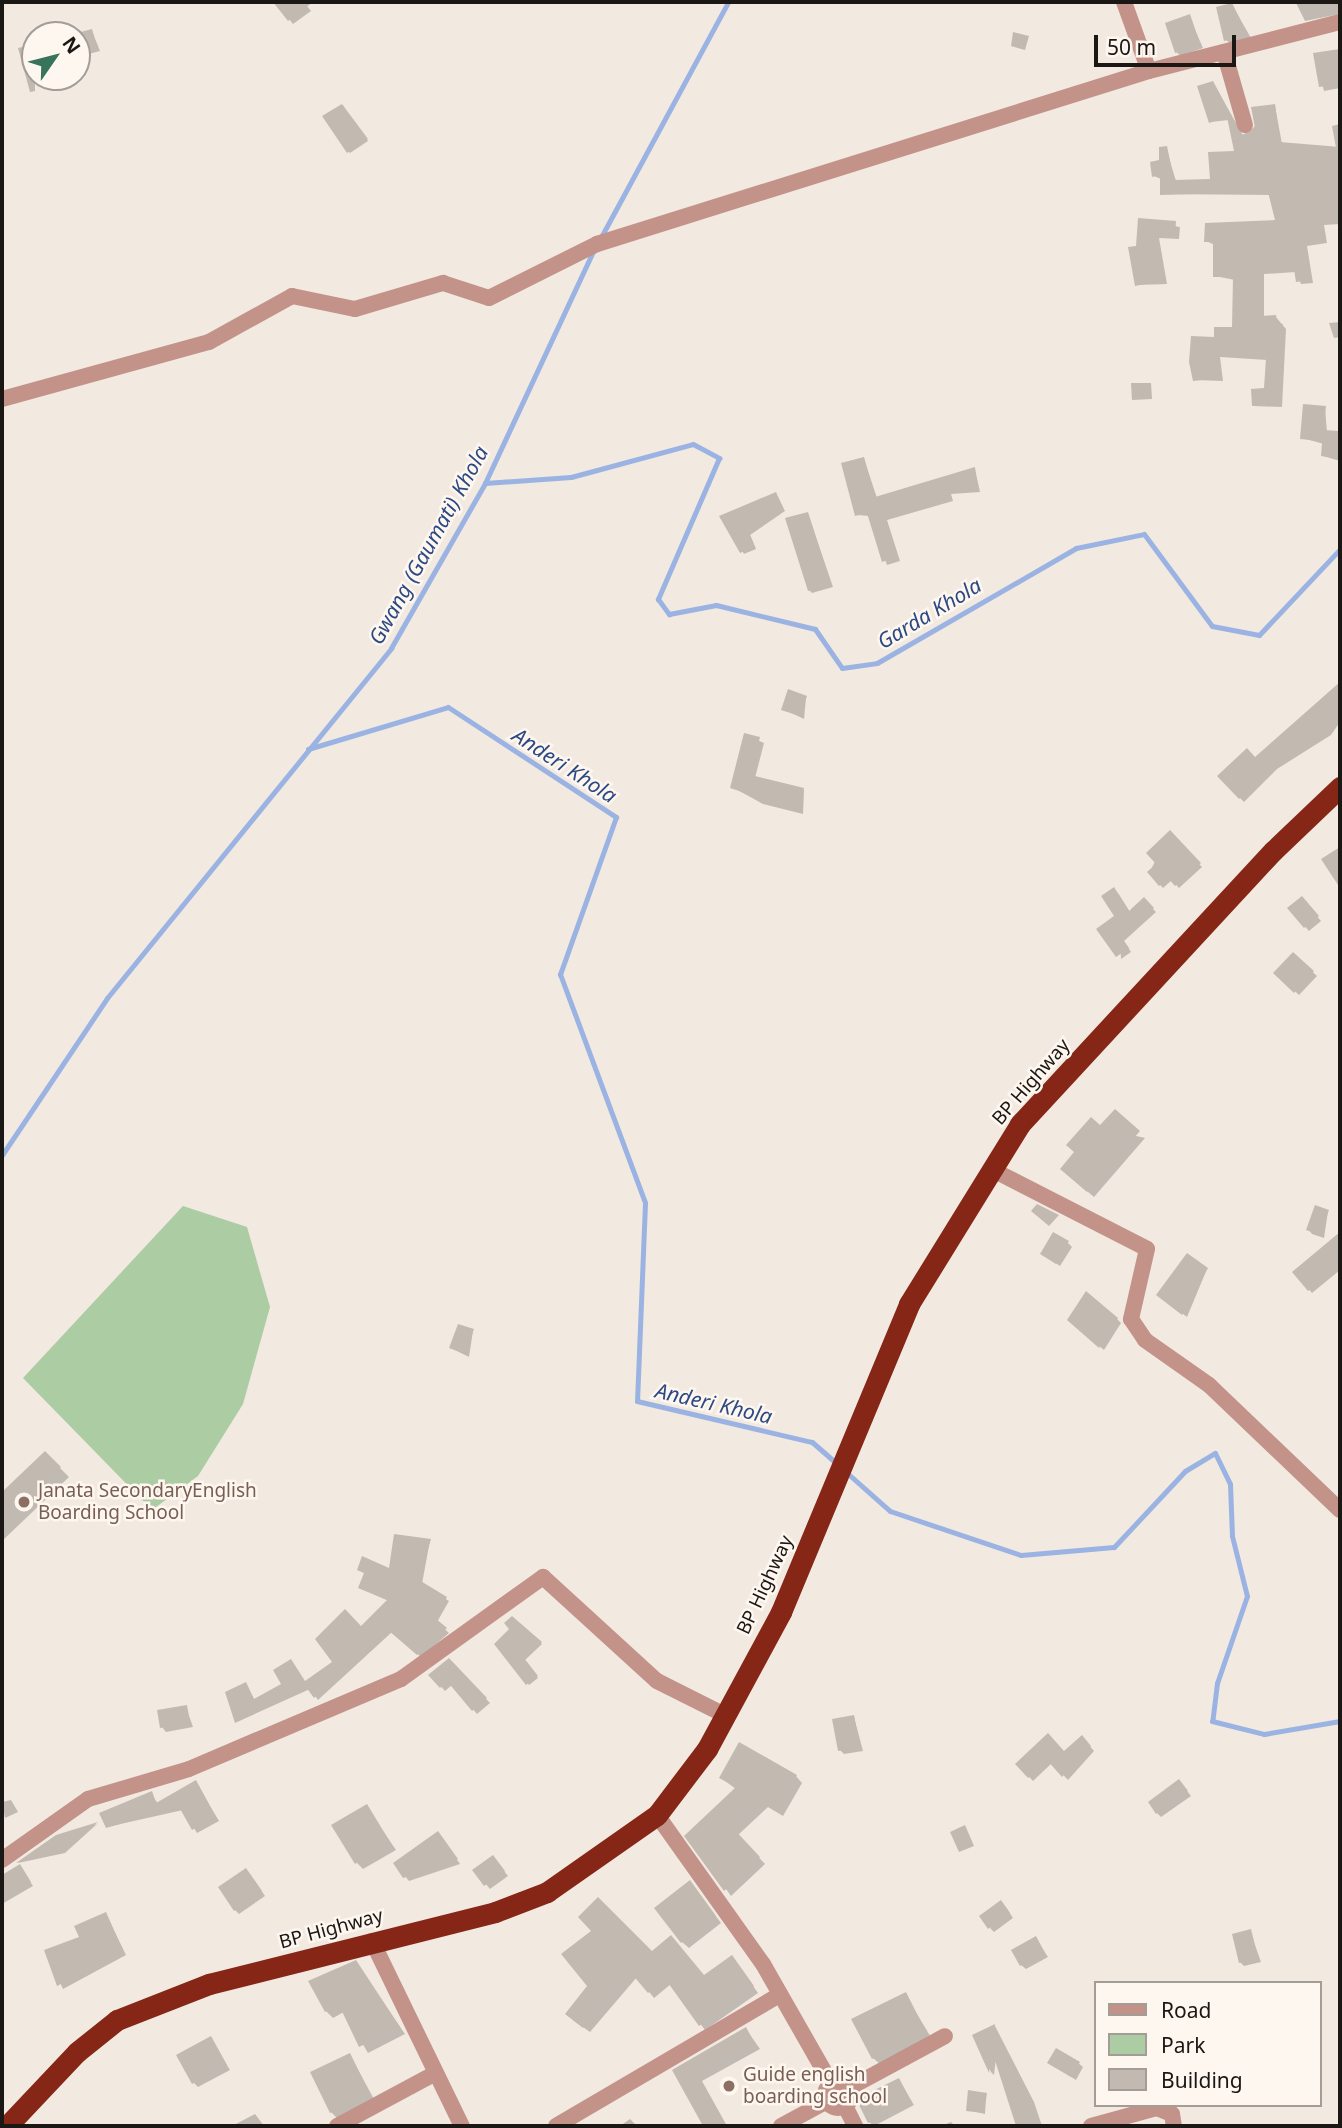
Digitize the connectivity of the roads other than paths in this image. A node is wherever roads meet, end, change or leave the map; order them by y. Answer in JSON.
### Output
{"nodes":[{"id":1,"x":1124,"y":2,"type":"edge"},
{"id":2,"x":1340,"y":22,"type":"edge"},
{"id":3,"x":1224,"y":52,"type":"junction"},
{"id":4,"x":1149,"y":71,"type":"junction"},
{"id":5,"x":1245,"y":125,"type":"dead end"},
{"id":6,"x":2,"y":399,"type":"edge"},
{"id":7,"x":1340,"y":787,"type":"edge"},
{"id":8,"x":991,"y":1169,"type":"junction"},
{"id":9,"x":1340,"y":1510,"type":"edge"},
{"id":10,"x":725,"y":1715,"type":"junction"},
{"id":11,"x":657,"y":1815,"type":"junction"},
{"id":12,"x":2,"y":1860,"type":"edge"},
{"id":13,"x":372,"y":1941,"type":"junction"},
{"id":14,"x":778,"y":1996,"type":"junction"},
{"id":15,"x":944,"y":2036,"type":"dead end"},
{"id":16,"x":434,"y":2074,"type":"junction"},
{"id":17,"x":831,"y":2083,"type":"junction"},
{"id":18,"x":849,"y":2088,"type":"junction"},
{"id":19,"x":827,"y":2101,"type":"junction"},
{"id":20,"x":845,"y":2106,"type":"junction"},
{"id":21,"x":565,"y":2123,"type":"edge"},
{"id":22,"x":8,"y":2126,"type":"edge"},
{"id":23,"x":337,"y":2126,"type":"edge"},
{"id":24,"x":462,"y":2126,"type":"edge"},
{"id":25,"x":781,"y":2126,"type":"edge"},
{"id":26,"x":855,"y":2126,"type":"edge"},
{"id":27,"x":1091,"y":2126,"type":"edge"},
{"id":28,"x":1174,"y":2126,"type":"edge"}],
"edges":[{"from":1,"to":4,"type":"street"},
{"from":2,"to":3,"type":"street"},
{"from":3,"to":4,"type":"street"},
{"from":3,"to":5,"type":"street"},
{"from":4,"to":6,"type":"street"},
{"from":7,"to":8,"type":"highway","name":"BP Highway"},
{"from":8,"to":9,"type":"street"},
{"from":8,"to":10,"type":"highway","name":"BP Highway"},
{"from":10,"to":11,"type":"highway","name":"BP Highway"},
{"from":10,"to":12,"type":"street"},
{"from":11,"to":13,"type":"highway","name":"BP Highway"},
{"from":11,"to":14,"type":"street"},
{"from":13,"to":16,"type":"street"},
{"from":13,"to":22,"type":"highway","name":"BP Highway"},
{"from":14,"to":17,"type":"street"},
{"from":14,"to":21,"type":"street"},
{"from":15,"to":18,"type":"street"},
{"from":16,"to":23,"type":"street"},
{"from":16,"to":24,"type":"street"},
{"from":17,"to":18,"type":"street"},
{"from":17,"to":19,"type":"street"},
{"from":18,"to":20,"type":"street"},
{"from":19,"to":20,"type":"street"},
{"from":19,"to":25,"type":"street"},
{"from":20,"to":26,"type":"street"},
{"from":27,"to":28,"type":"street"}]}
